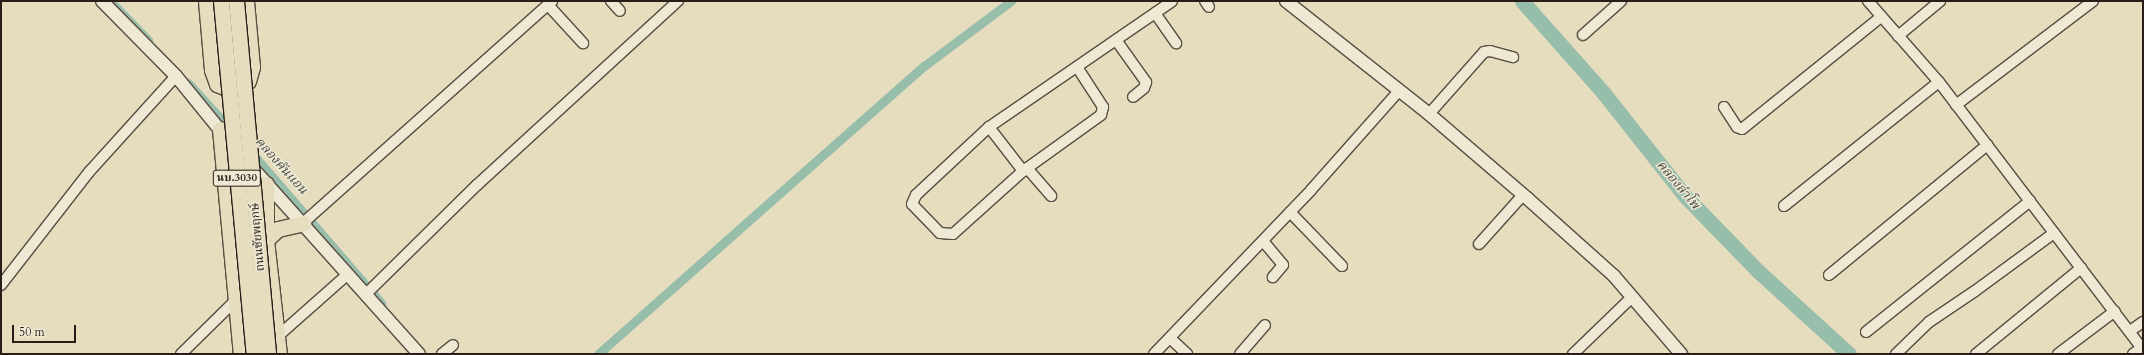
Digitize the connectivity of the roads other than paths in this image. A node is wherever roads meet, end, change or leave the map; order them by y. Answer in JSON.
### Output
{"nodes":[{"id":1,"x":102,"y":1,"type":"edge"},
{"id":2,"x":206,"y":1,"type":"edge"},
{"id":3,"x":221,"y":1,"type":"edge"},
{"id":4,"x":236,"y":1,"type":"edge"},
{"id":5,"x":246,"y":1,"type":"edge"},
{"id":6,"x":611,"y":1,"type":"edge"},
{"id":7,"x":678,"y":1,"type":"edge"},
{"id":8,"x":1172,"y":1,"type":"edge"},
{"id":9,"x":1286,"y":1,"type":"edge"},
{"id":10,"x":1621,"y":1,"type":"edge"},
{"id":11,"x":1868,"y":1,"type":"edge"},
{"id":12,"x":1940,"y":1,"type":"edge"},
{"id":13,"x":2093,"y":1,"type":"edge"},
{"id":14,"x":550,"y":3,"type":"edge"},
{"id":15,"x":620,"y":11,"type":"dead end"},
{"id":16,"x":1155,"y":13,"type":"junction"},
{"id":17,"x":1881,"y":17,"type":"junction"},
{"id":18,"x":1583,"y":35,"type":"dead end"},
{"id":19,"x":1898,"y":36,"type":"junction"},
{"id":20,"x":1116,"y":40,"type":"junction"},
{"id":21,"x":583,"y":43,"type":"dead end"},
{"id":22,"x":1176,"y":43,"type":"dead end"},
{"id":23,"x":1513,"y":57,"type":"dead end"},
{"id":24,"x":1077,"y":67,"type":"junction"},
{"id":25,"x":176,"y":76,"type":"junction"},
{"id":26,"x":1939,"y":82,"type":"junction"},
{"id":27,"x":1398,"y":92,"type":"junction"},
{"id":28,"x":1133,"y":97,"type":"dead end"},
{"id":29,"x":1956,"y":105,"type":"junction"},
{"id":30,"x":1724,"y":107,"type":"dead end"},
{"id":31,"x":1429,"y":114,"type":"junction"},
{"id":32,"x":989,"y":127,"type":"junction"},
{"id":33,"x":220,"y":129,"type":"junction"},
{"id":34,"x":1987,"y":144,"type":"junction"},
{"id":35,"x":1025,"y":169,"type":"junction"},
{"id":36,"x":266,"y":184,"type":"junction"},
{"id":37,"x":1524,"y":194,"type":"junction"},
{"id":38,"x":1051,"y":196,"type":"dead end"},
{"id":39,"x":2030,"y":201,"type":"junction"},
{"id":40,"x":1784,"y":206,"type":"dead end"},
{"id":41,"x":1290,"y":212,"type":"junction"},
{"id":42,"x":264,"y":216,"type":"junction"},
{"id":43,"x":306,"y":221,"type":"junction"},
{"id":44,"x":228,"y":228,"type":"junction"},
{"id":45,"x":2054,"y":233,"type":"junction"},
{"id":46,"x":266,"y":240,"type":"junction"},
{"id":47,"x":1263,"y":241,"type":"junction"},
{"id":48,"x":1479,"y":244,"type":"dead end"},
{"id":49,"x":1342,"y":266,"type":"dead end"},
{"id":50,"x":2081,"y":268,"type":"junction"},
{"id":51,"x":348,"y":275,"type":"junction"},
{"id":52,"x":1829,"y":275,"type":"dead end"},
{"id":53,"x":1273,"y":277,"type":"dead end"},
{"id":54,"x":1,"y":286,"type":"edge"},
{"id":55,"x":366,"y":294,"type":"junction"},
{"id":56,"x":1632,"y":297,"type":"junction"},
{"id":57,"x":236,"y":300,"type":"junction"},
{"id":58,"x":2115,"y":311,"type":"junction"},
{"id":59,"x":2143,"y":322,"type":"edge"},
{"id":60,"x":1265,"y":325,"type":"dead end"},
{"id":61,"x":2130,"y":331,"type":"junction"},
{"id":62,"x":1866,"y":332,"type":"dead end"},
{"id":63,"x":278,"y":336,"type":"junction"},
{"id":64,"x":1171,"y":339,"type":"junction"},
{"id":65,"x":2142,"y":349,"type":"edge"},
{"id":66,"x":181,"y":354,"type":"edge"},
{"id":67,"x":241,"y":354,"type":"edge"},
{"id":68,"x":254,"y":354,"type":"edge"},
{"id":69,"x":268,"y":354,"type":"edge"},
{"id":70,"x":279,"y":354,"type":"edge"},
{"id":71,"x":419,"y":354,"type":"edge"},
{"id":72,"x":1154,"y":354,"type":"edge"},
{"id":73,"x":1186,"y":354,"type":"edge"},
{"id":74,"x":1240,"y":354,"type":"edge"},
{"id":75,"x":1573,"y":354,"type":"edge"},
{"id":76,"x":1681,"y":354,"type":"edge"},
{"id":77,"x":1896,"y":354,"type":"edge"},
{"id":78,"x":1976,"y":354,"type":"edge"},
{"id":79,"x":2058,"y":354,"type":"edge"},
{"id":80,"x":2133,"y":354,"type":"edge"}],
"edges":[{"from":1,"to":25,"type":"street"},
{"from":2,"to":5,"type":"main road"},
{"from":3,"to":68,"type":"main road","name":"ถนนชัยพฤกษ์","number":"นบ.3030","bridge":true},
{"from":4,"to":69,"type":"main road","name":"ถนนชัยพฤกษ์","number":"นบ.3030","bridge":true},
{"from":6,"to":15,"type":"street"},
{"from":7,"to":55,"type":"street"},
{"from":8,"to":16,"type":"street"},
{"from":9,"to":27,"type":"street"},
{"from":10,"to":18,"type":"street"},
{"from":11,"to":17,"type":"street"},
{"from":12,"to":19,"type":"street"},
{"from":13,"to":29,"type":"street"},
{"from":14,"to":21,"type":"street"},
{"from":14,"to":43,"type":"street"},
{"from":16,"to":20,"type":"street"},
{"from":16,"to":22,"type":"street"},
{"from":17,"to":19,"type":"street"},
{"from":17,"to":30,"type":"street"},
{"from":19,"to":26,"type":"street"},
{"from":20,"to":24,"type":"street"},
{"from":20,"to":28,"type":"street"},
{"from":23,"to":31,"type":"street"},
{"from":24,"to":32,"type":"street"},
{"from":24,"to":35,"type":"street"},
{"from":25,"to":33,"type":"street"},
{"from":25,"to":54,"type":"street"},
{"from":26,"to":29,"type":"street"},
{"from":26,"to":40,"type":"street"},
{"from":27,"to":31,"type":"street"},
{"from":27,"to":41,"type":"street"},
{"from":29,"to":34,"type":"street"},
{"from":31,"to":37,"type":"street"},
{"from":32,"to":35,"type":"street"},
{"from":32,"to":35,"type":"street"},
{"from":33,"to":36,"type":"street"},
{"from":33,"to":44,"type":"main road"},
{"from":34,"to":39,"type":"street"},
{"from":34,"to":52,"type":"street"},
{"from":35,"to":38,"type":"street"},
{"from":36,"to":42,"type":"main road"},
{"from":36,"to":43,"type":"street"},
{"from":37,"to":48,"type":"street"},
{"from":37,"to":56,"type":"street"},
{"from":39,"to":45,"type":"street"},
{"from":39,"to":62,"type":"street"},
{"from":41,"to":47,"type":"street"},
{"from":41,"to":49,"type":"street"},
{"from":42,"to":44,"type":"main road"},
{"from":42,"to":46,"type":"main road"},
{"from":43,"to":46,"type":"main road"},
{"from":43,"to":51,"type":"street"},
{"from":44,"to":57,"type":"main road"},
{"from":45,"to":50,"type":"street"},
{"from":45,"to":77,"type":"street"},
{"from":46,"to":63,"type":"main road"},
{"from":47,"to":53,"type":"street"},
{"from":47,"to":64,"type":"street"},
{"from":50,"to":58,"type":"street"},
{"from":50,"to":78,"type":"street"},
{"from":51,"to":55,"type":"street"},
{"from":51,"to":63,"type":"street"},
{"from":55,"to":71,"type":"street"},
{"from":56,"to":75,"type":"street"},
{"from":56,"to":76,"type":"street"},
{"from":57,"to":66,"type":"street"},
{"from":57,"to":67,"type":"main road"},
{"from":58,"to":61,"type":"street"},
{"from":58,"to":79,"type":"street"},
{"from":59,"to":61,"type":"street"},
{"from":60,"to":74,"type":"street"},
{"from":61,"to":65,"type":"street"},
{"from":63,"to":70,"type":"main road"},
{"from":64,"to":72,"type":"street"},
{"from":64,"to":73,"type":"street"},
{"from":65,"to":80,"type":"street"}]}
